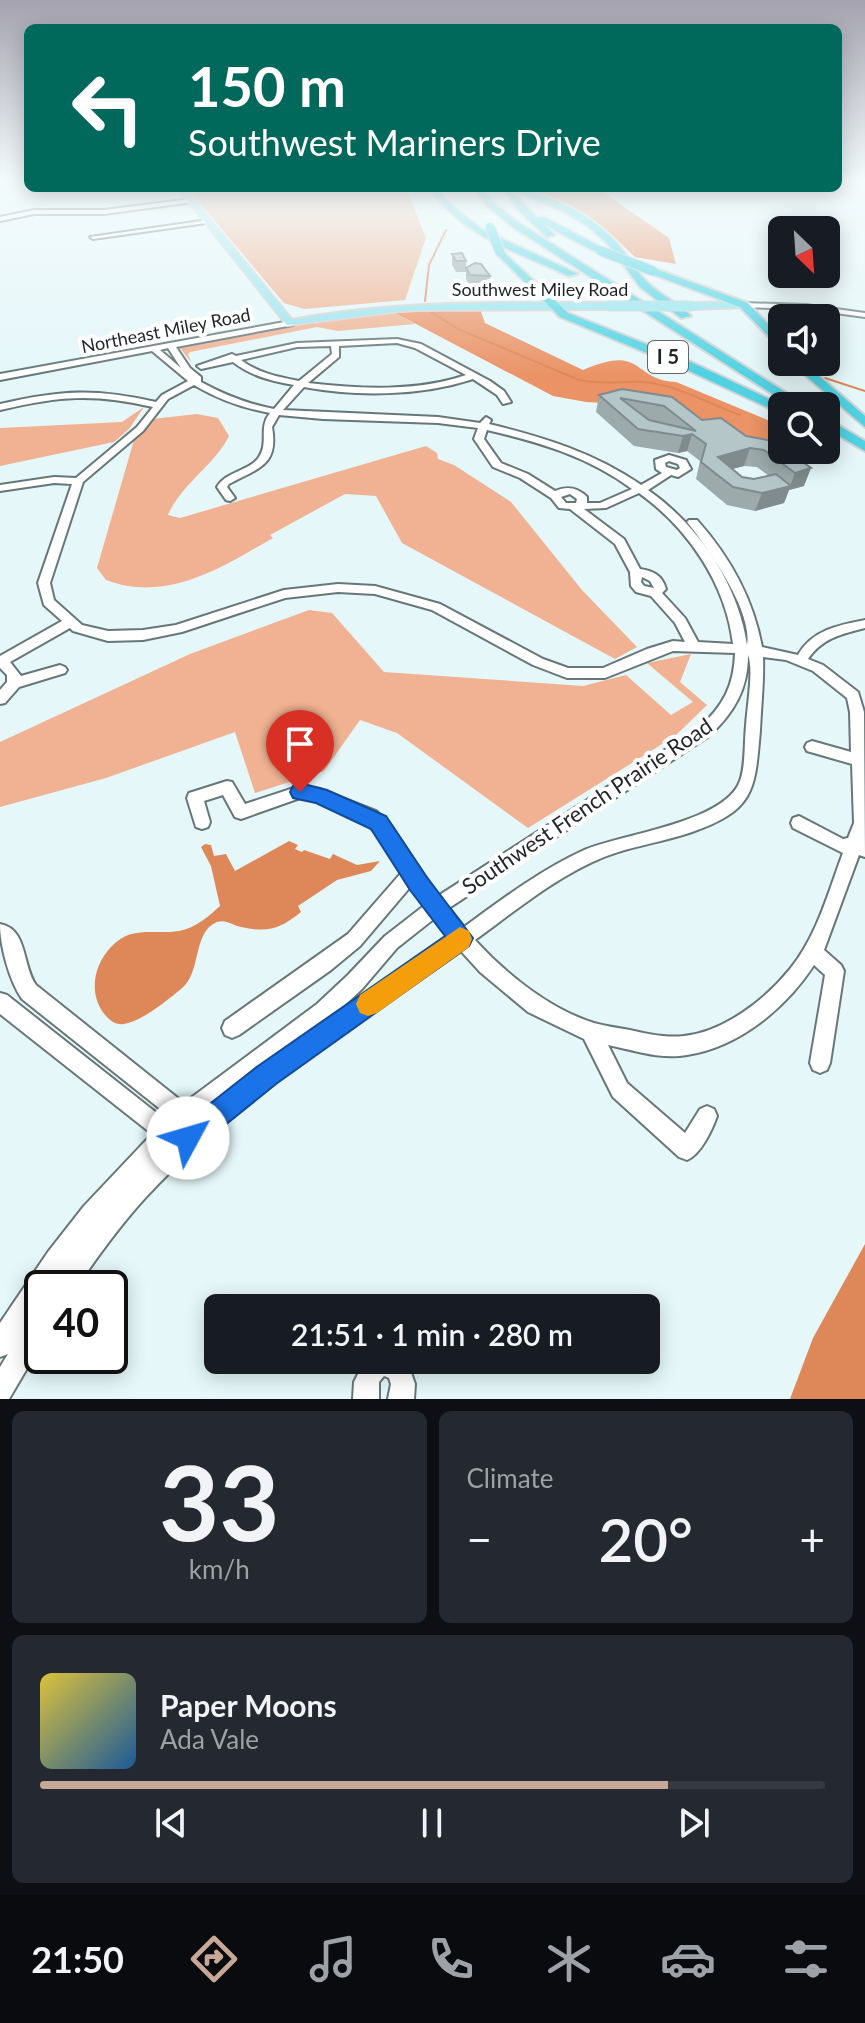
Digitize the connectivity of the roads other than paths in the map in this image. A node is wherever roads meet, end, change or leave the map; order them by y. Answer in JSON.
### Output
{"nodes":[{"id":1,"x":225,"y":244,"type":"edge"},
{"id":2,"x":497,"y":244,"type":"edge"},
{"id":3,"x":506,"y":244,"type":"edge"},
{"id":4,"x":546,"y":244,"type":"edge"},
{"id":5,"x":563,"y":244,"type":"edge"},
{"id":6,"x":588,"y":244,"type":"edge"},
{"id":7,"x":613,"y":244,"type":"edge"},
{"id":8,"x":744,"y":305,"type":"junction"},
{"id":9,"x":553,"y":306,"type":"junction"},
{"id":10,"x":276,"y":307,"type":"junction"},
{"id":11,"x":337,"y":315,"type":"junction"},
{"id":12,"x":865,"y":315,"type":"edge"},
{"id":13,"x":290,"y":323,"type":"junction"},
{"id":14,"x":693,"y":323,"type":"dead end"},
{"id":15,"x":704,"y":330,"type":"dead end"},
{"id":16,"x":768,"y":331,"type":"edge"},
{"id":17,"x":335,"y":343,"type":"junction"},
{"id":18,"x":171,"y":346,"type":"junction"},
{"id":19,"x":154,"y":349,"type":"junction"},
{"id":20,"x":232,"y":357,"type":"junction"},
{"id":21,"x":731,"y":357,"type":"junction"},
{"id":22,"x":201,"y":366,"type":"dead end"},
{"id":23,"x":473,"y":376,"type":"junction"},
{"id":24,"x":812,"y":376,"type":"edge"},
{"id":25,"x":0,"y":377,"type":"edge"},
{"id":26,"x":194,"y":381,"type":"junction"},
{"id":27,"x":301,"y":385,"type":"junction"},
{"id":28,"x":780,"y":392,"type":"edge"},
{"id":29,"x":793,"y":392,"type":"edge"},
{"id":30,"x":506,"y":402,"type":"dead end"},
{"id":31,"x":768,"y":403,"type":"edge"},
{"id":32,"x":157,"y":405,"type":"junction"},
{"id":33,"x":0,"y":407,"type":"edge"},
{"id":34,"x":276,"y":410,"type":"junction"},
{"id":35,"x":840,"y":420,"type":"edge"},
{"id":36,"x":485,"y":423,"type":"junction"},
{"id":37,"x":865,"y":423,"type":"edge"},
{"id":38,"x":840,"y":431,"type":"edge"},
{"id":39,"x":865,"y":435,"type":"edge"},
{"id":40,"x":840,"y":443,"type":"edge"},
{"id":41,"x":865,"y":447,"type":"edge"},
{"id":42,"x":865,"y":458,"type":"edge"},
{"id":43,"x":668,"y":473,"type":"dead end"},
{"id":44,"x":78,"y":481,"type":"junction"},
{"id":45,"x":646,"y":486,"type":"junction"},
{"id":46,"x":0,"y":488,"type":"edge"},
{"id":47,"x":230,"y":498,"type":"dead end"},
{"id":48,"x":577,"y":506,"type":"junction"},
{"id":49,"x":69,"y":623,"type":"junction"},
{"id":50,"x":865,"y":624,"type":"edge"},
{"id":51,"x":693,"y":645,"type":"junction"},
{"id":52,"x":749,"y":650,"type":"junction"},
{"id":53,"x":801,"y":660,"type":"junction"},
{"id":54,"x":1,"y":662,"type":"edge"},
{"id":55,"x":60,"y":670,"type":"dead end"},
{"id":56,"x":14,"y":683,"type":"junction"},
{"id":57,"x":859,"y":697,"type":"edge"},
{"id":58,"x":0,"y":699,"type":"edge"},
{"id":59,"x":812,"y":747,"type":"dead end"},
{"id":60,"x":862,"y":762,"type":"edge"},
{"id":61,"x":202,"y":822,"type":"dead end"},
{"id":62,"x":799,"y":823,"type":"dead end"},
{"id":63,"x":860,"y":847,"type":"edge"},
{"id":64,"x":411,"y":873,"type":"junction"},
{"id":65,"x":436,"y":907,"type":"junction"},
{"id":66,"x":0,"y":932,"type":"edge"},
{"id":67,"x":461,"y":938,"type":"junction"},
{"id":68,"x":813,"y":952,"type":"junction"},
{"id":69,"x":0,"y":1002,"type":"edge"},
{"id":70,"x":232,"y":1028,"type":"dead end"},
{"id":71,"x":591,"y":1032,"type":"junction"},
{"id":72,"x":820,"y":1063,"type":"dead end"},
{"id":73,"x":183,"y":1116,"type":"junction"},
{"id":74,"x":707,"y":1116,"type":"dead end"},
{"id":75,"x":168,"y":1132,"type":"junction"},
{"id":76,"x":188,"y":1138,"type":"junction"},
{"id":77,"x":75,"y":1270,"type":"edge"},
{"id":78,"x":24,"y":1334,"type":"edge"},
{"id":79,"x":4,"y":1349,"type":"edge"},
{"id":80,"x":0,"y":1391,"type":"edge"},
{"id":81,"x":366,"y":1399,"type":"edge"},
{"id":82,"x":401,"y":1399,"type":"edge"}],
"edges":[{"from":1,"to":10,"type":"main road"},
{"from":2,"to":9,"type":"highway","number":"I 5","bridge":true},
{"from":3,"to":21,"type":"highway","number":"I 5"},
{"from":4,"to":21,"type":"highway","number":"I 5"},
{"from":5,"to":21,"type":"highway","number":"I 5"},
{"from":6,"to":8,"type":"highway","bridge":true},
{"from":7,"to":14,"type":"highway","number":"I 5"},
{"from":8,"to":9,"type":"main road","name":"Southwest Miley Road","bridge":true},
{"from":8,"to":12,"type":"street"},
{"from":8,"to":16,"type":"highway"},
{"from":9,"to":11,"type":"main road","name":"Southwest Miley Road"},
{"from":9,"to":31,"type":"highway","number":"I 5"},
{"from":10,"to":11,"type":"main road"},
{"from":10,"to":13,"type":"main road"},
{"from":11,"to":13,"type":"main road","name":"Northeast Miley Road"},
{"from":13,"to":18,"type":"street","name":"Northeast Miley Road"},
{"from":15,"to":21,"type":"highway","number":"I 5"},
{"from":17,"to":20,"type":"street"},
{"from":17,"to":23,"type":"street"},
{"from":17,"to":27,"type":"street"},
{"from":18,"to":19,"type":"street","name":"Northeast Miley Road"},
{"from":18,"to":26,"type":"street","name":"Southwest French Prairie Road"},
{"from":19,"to":25,"type":"street","name":"Northeast Miley Road"},
{"from":19,"to":26,"type":"street","name":"Southwest French Prairie Road"},
{"from":20,"to":22,"type":"street"},
{"from":20,"to":27,"type":"street"},
{"from":21,"to":28,"type":"highway","number":"I 5"},
{"from":21,"to":29,"type":"highway","number":"I 5"},
{"from":23,"to":27,"type":"street"},
{"from":23,"to":30,"type":"street"},
{"from":24,"to":37,"type":"highway"},
{"from":26,"to":32,"type":"street"},
{"from":26,"to":34,"type":"street","name":"Southwest French Prairie Road"},
{"from":27,"to":34,"type":"street"},
{"from":32,"to":33,"type":"street"},
{"from":32,"to":44,"type":"street"},
{"from":34,"to":36,"type":"street","name":"Southwest French Prairie Road"},
{"from":34,"to":47,"type":"street"},
{"from":35,"to":39,"type":"highway"},
{"from":36,"to":45,"type":"street","name":"Southwest French Prairie Road"},
{"from":36,"to":48,"type":"street"},
{"from":38,"to":41,"type":"highway"},
{"from":40,"to":42,"type":"highway"},
{"from":43,"to":45,"type":"street"},
{"from":44,"to":46,"type":"street"},
{"from":44,"to":49,"type":"street"},
{"from":45,"to":48,"type":"street"},
{"from":45,"to":52,"type":"street","name":"Southwest French Prairie Road"},
{"from":48,"to":51,"type":"street"},
{"from":49,"to":51,"type":"street"},
{"from":49,"to":54,"type":"street"},
{"from":50,"to":53,"type":"street"},
{"from":51,"to":52,"type":"street"},
{"from":52,"to":53,"type":"street"},
{"from":52,"to":65,"type":"street","name":"Southwest French Prairie Road"},
{"from":52,"to":67,"type":"street","name":"Southwest French Prairie Road"},
{"from":53,"to":57,"type":"street"},
{"from":54,"to":56,"type":"street"},
{"from":55,"to":56,"type":"street"},
{"from":56,"to":58,"type":"street"},
{"from":57,"to":60,"type":"street"},
{"from":59,"to":60,"type":"street"},
{"from":60,"to":63,"type":"street"},
{"from":61,"to":64,"type":"street"},
{"from":62,"to":63,"type":"street"},
{"from":63,"to":68,"type":"street"},
{"from":64,"to":65,"type":"street"},
{"from":64,"to":70,"type":"street"},
{"from":65,"to":67,"type":"street"},
{"from":65,"to":73,"type":"street","name":"Southwest French Prairie Road"},
{"from":66,"to":73,"type":"street"},
{"from":67,"to":71,"type":"street"},
{"from":67,"to":76,"type":"street","name":"Southwest French Prairie Road"},
{"from":68,"to":71,"type":"street"},
{"from":68,"to":72,"type":"street"},
{"from":69,"to":75,"type":"street"},
{"from":71,"to":74,"type":"street"},
{"from":73,"to":75,"type":"street","name":"Southwest French Prairie Road"},
{"from":73,"to":76,"type":"street"},
{"from":75,"to":76,"type":"street"},
{"from":75,"to":79,"type":"street","name":"Southwest French Prairie Road"},
{"from":76,"to":77,"type":"street","name":"Southwest French Prairie Road"},
{"from":78,"to":79,"type":"street","name":"Southwest French Prairie Road"},
{"from":79,"to":80,"type":"street","name":"Southwest French Prairie Road"},
{"from":81,"to":82,"type":"street"}]}
